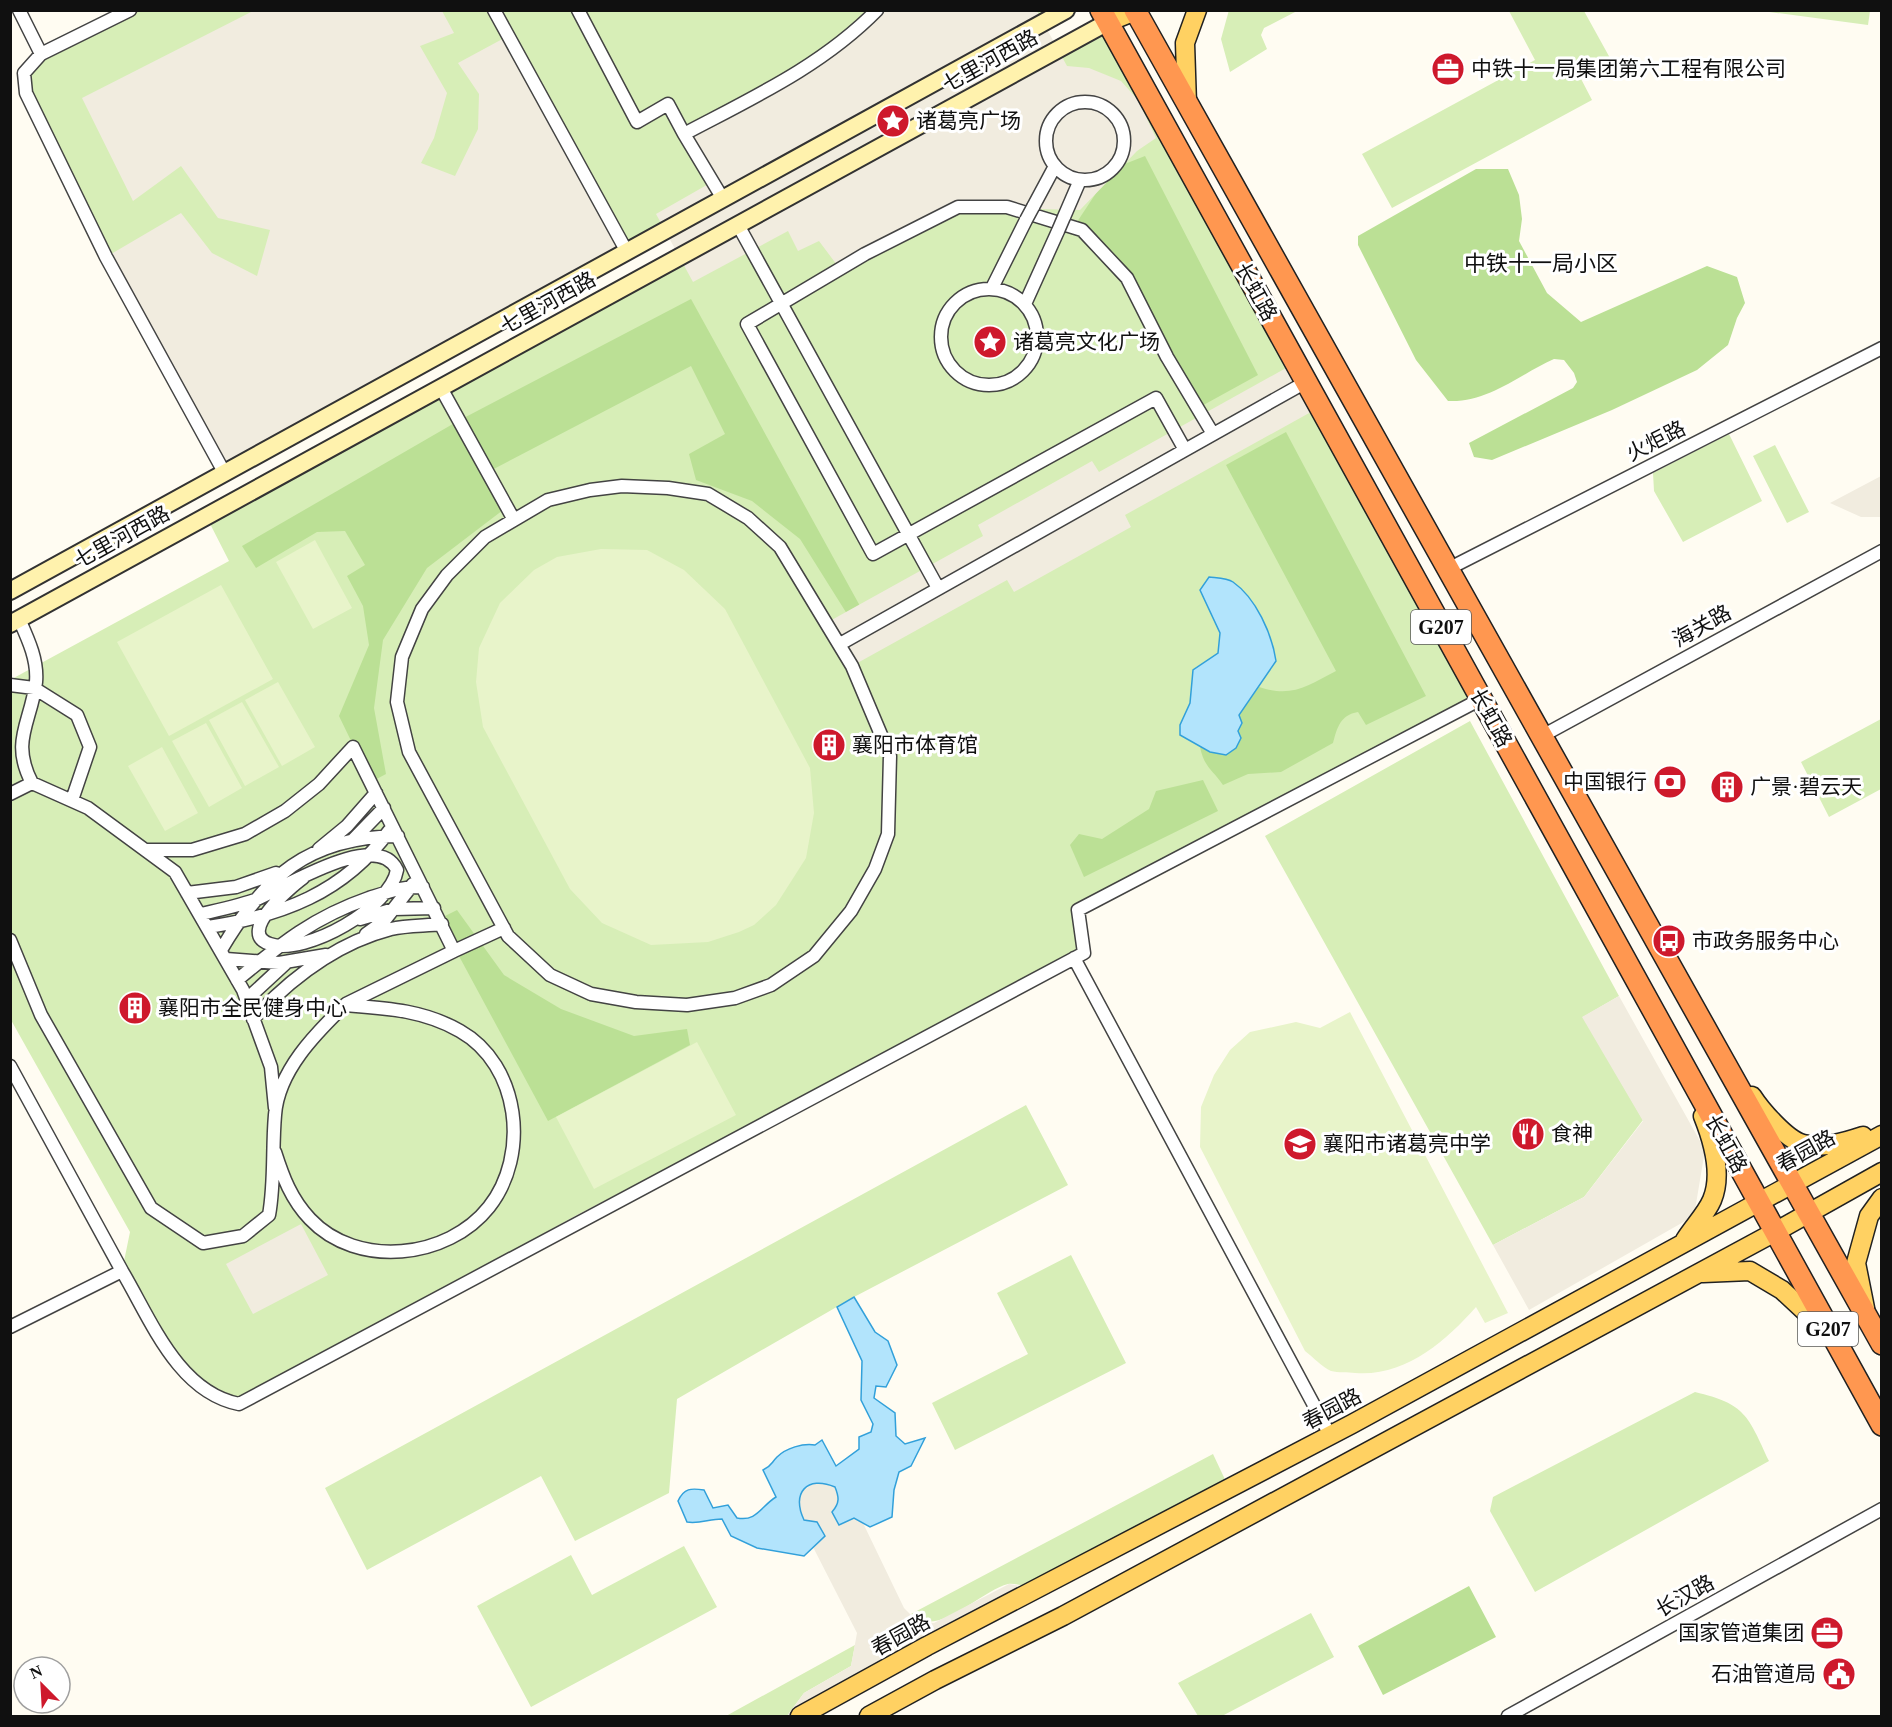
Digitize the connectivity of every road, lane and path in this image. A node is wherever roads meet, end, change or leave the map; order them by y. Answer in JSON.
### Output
{"nodes":[{"id":1,"x":19,"y":10,"type":"edge"},
{"id":2,"x":130,"y":10,"type":"edge"},
{"id":3,"x":494,"y":10,"type":"edge"},
{"id":4,"x":578,"y":10,"type":"edge"},
{"id":5,"x":878,"y":10,"type":"edge"},
{"id":6,"x":1066,"y":10,"type":"edge"},
{"id":7,"x":1197,"y":10,"type":"edge"},
{"id":8,"x":1136,"y":11,"type":"edge"},
{"id":9,"x":1104,"y":16,"type":"edge"},
{"id":10,"x":41,"y":54,"type":"junction"},
{"id":11,"x":1188,"y":104,"type":"junction"},
{"id":12,"x":684,"y":134,"type":"junction"},
{"id":13,"x":1055,"y":166,"type":"junction"},
{"id":14,"x":1080,"y":180,"type":"junction"},
{"id":15,"x":723,"y":199,"type":"junction"},
{"id":16,"x":1029,"y":214,"type":"junction"},
{"id":17,"x":738,"y":225,"type":"junction"},
{"id":18,"x":627,"y":252,"type":"junction"},
{"id":19,"x":992,"y":288,"type":"junction"},
{"id":20,"x":781,"y":303,"type":"junction"},
{"id":21,"x":1025,"y":304,"type":"junction"},
{"id":22,"x":1881,"y":348,"type":"edge"},
{"id":23,"x":1306,"y":382,"type":"junction"},
{"id":24,"x":441,"y":388,"type":"junction"},
{"id":25,"x":1213,"y":434,"type":"junction"},
{"id":26,"x":1185,"y":450,"type":"junction"},
{"id":27,"x":224,"y":472,"type":"junction"},
{"id":28,"x":514,"y":520,"type":"junction"},
{"id":29,"x":909,"y":534,"type":"junction"},
{"id":30,"x":1881,"y":550,"type":"edge"},
{"id":31,"x":1448,"y":569,"type":"junction"},
{"id":32,"x":938,"y":588,"type":"junction"},
{"id":33,"x":10,"y":591,"type":"edge"},
{"id":34,"x":15,"y":622,"type":"edge"},
{"id":35,"x":840,"y":644,"type":"junction"},
{"id":36,"x":10,"y":685,"type":"edge"},
{"id":37,"x":34,"y":688,"type":"junction"},
{"id":38,"x":1481,"y":699,"type":"junction"},
{"id":39,"x":1542,"y":736,"type":"junction"},
{"id":40,"x":32,"y":783,"type":"junction"},
{"id":41,"x":376,"y":793,"type":"junction"},
{"id":42,"x":10,"y":794,"type":"edge"},
{"id":43,"x":72,"y":800,"type":"junction"},
{"id":44,"x":384,"y":808,"type":"junction"},
{"id":45,"x":392,"y":832,"type":"junction"},
{"id":46,"x":351,"y":842,"type":"junction"},
{"id":47,"x":145,"y":850,"type":"junction"},
{"id":48,"x":371,"y":854,"type":"junction"},
{"id":49,"x":302,"y":858,"type":"junction"},
{"id":50,"x":285,"y":868,"type":"junction"},
{"id":51,"x":320,"y":869,"type":"junction"},
{"id":52,"x":303,"y":878,"type":"junction"},
{"id":53,"x":418,"y":884,"type":"junction"},
{"id":54,"x":388,"y":891,"type":"junction"},
{"id":55,"x":187,"y":892,"type":"junction"},
{"id":56,"x":253,"y":900,"type":"junction"},
{"id":57,"x":434,"y":908,"type":"junction"},
{"id":58,"x":394,"y":909,"type":"junction"},
{"id":59,"x":201,"y":914,"type":"junction"},
{"id":60,"x":264,"y":917,"type":"junction"},
{"id":61,"x":237,"y":923,"type":"junction"},
{"id":62,"x":442,"y":924,"type":"junction"},
{"id":63,"x":208,"y":927,"type":"junction"},
{"id":64,"x":340,"y":928,"type":"junction"},
{"id":65,"x":504,"y":928,"type":"junction"},
{"id":66,"x":322,"y":938,"type":"junction"},
{"id":67,"x":10,"y":940,"type":"edge"},
{"id":68,"x":280,"y":945,"type":"junction"},
{"id":69,"x":351,"y":945,"type":"junction"},
{"id":70,"x":454,"y":951,"type":"junction"},
{"id":71,"x":223,"y":954,"type":"junction"},
{"id":72,"x":334,"y":954,"type":"junction"},
{"id":73,"x":1074,"y":958,"type":"junction"},
{"id":74,"x":259,"y":962,"type":"junction"},
{"id":75,"x":287,"y":962,"type":"junction"},
{"id":76,"x":237,"y":980,"type":"junction"},
{"id":77,"x":246,"y":1000,"type":"junction"},
{"id":78,"x":345,"y":1005,"type":"junction"},
{"id":79,"x":253,"y":1020,"type":"junction"},
{"id":80,"x":1719,"y":1049,"type":"junction"},
{"id":81,"x":10,"y":1066,"type":"edge"},
{"id":82,"x":1684,"y":1067,"type":"junction"},
{"id":83,"x":275,"y":1112,"type":"junction"},
{"id":84,"x":1881,"y":1128,"type":"edge"},
{"id":85,"x":1881,"y":1135,"type":"edge"},
{"id":86,"x":274,"y":1152,"type":"junction"},
{"id":87,"x":1881,"y":1172,"type":"edge"},
{"id":88,"x":1794,"y":1183,"type":"junction"},
{"id":89,"x":1881,"y":1198,"type":"edge"},
{"id":90,"x":1758,"y":1202,"type":"junction"},
{"id":91,"x":1810,"y":1212,"type":"junction"},
{"id":92,"x":1775,"y":1232,"type":"junction"},
{"id":93,"x":1682,"y":1243,"type":"junction"},
{"id":94,"x":122,"y":1271,"type":"junction"},
{"id":95,"x":1698,"y":1273,"type":"junction"},
{"id":96,"x":1868,"y":1318,"type":"junction"},
{"id":97,"x":10,"y":1327,"type":"edge"},
{"id":98,"x":1832,"y":1335,"type":"junction"},
{"id":99,"x":1881,"y":1344,"type":"edge"},
{"id":100,"x":1881,"y":1425,"type":"edge"},
{"id":101,"x":1330,"y":1435,"type":"junction"},
{"id":102,"x":1881,"y":1509,"type":"edge"},
{"id":103,"x":800,"y":1716,"type":"edge"},
{"id":104,"x":869,"y":1716,"type":"edge"},
{"id":105,"x":1508,"y":1716,"type":"edge"}],
"edges":[{"from":1,"to":10,"type":"street"},
{"from":2,"to":10,"type":"street"},
{"from":3,"to":18,"type":"street"},
{"from":4,"to":12,"type":"street"},
{"from":5,"to":12,"type":"street"},
{"from":6,"to":15,"type":"street","name":"七里河西路"},
{"from":7,"to":11,"type":"main road"},
{"from":8,"to":9,"type":"main road"},
{"from":8,"to":11,"type":"highway","name":"长虹路","number":"G207"},
{"from":9,"to":17,"type":"street","name":"七里河西路"},
{"from":9,"to":23,"type":"highway","name":"长虹路","number":"G207"},
{"from":10,"to":27,"type":"street"},
{"from":11,"to":31,"type":"highway","name":"长虹路","number":"G207"},
{"from":12,"to":15,"type":"street"},
{"from":13,"to":14,"type":"street"},
{"from":13,"to":14,"type":"street"},
{"from":13,"to":16,"type":"street"},
{"from":14,"to":21,"type":"street","bridge":true},
{"from":15,"to":18,"type":"street","name":"七里河西路"},
{"from":16,"to":19,"type":"street"},
{"from":16,"to":20,"type":"street"},
{"from":16,"to":25,"type":"street"},
{"from":17,"to":20,"type":"street"},
{"from":17,"to":24,"type":"street","name":"七里河西路"},
{"from":18,"to":27,"type":"street","name":"七里河西路"},
{"from":19,"to":21,"type":"street"},
{"from":19,"to":21,"type":"street"},
{"from":20,"to":29,"type":"street"},
{"from":20,"to":29,"type":"street"},
{"from":22,"to":31,"type":"street","name":"火炬路"},
{"from":23,"to":25,"type":"street"},
{"from":23,"to":38,"type":"highway","name":"长虹路","number":"G207"},
{"from":24,"to":28,"type":"street"},
{"from":24,"to":34,"type":"street","name":"七里河西路"},
{"from":25,"to":26,"type":"street"},
{"from":26,"to":29,"type":"street"},
{"from":26,"to":32,"type":"street"},
{"from":27,"to":33,"type":"street","name":"七里河西路"},
{"from":28,"to":35,"type":"street"},
{"from":28,"to":65,"type":"street"},
{"from":29,"to":32,"type":"street"},
{"from":30,"to":39,"type":"street","name":"海关路"},
{"from":31,"to":39,"type":"highway","name":"长虹路","number":"G207"},
{"from":32,"to":35,"type":"street"},
{"from":34,"to":37,"type":"street"},
{"from":35,"to":65,"type":"street"},
{"from":36,"to":37,"type":"street"},
{"from":37,"to":40,"type":"street"},
{"from":37,"to":43,"type":"street"},
{"from":38,"to":73,"type":"street"},
{"from":38,"to":82,"type":"highway","name":"长虹路","number":"G207"},
{"from":39,"to":80,"type":"highway","name":"长虹路","number":"G207"},
{"from":40,"to":42,"type":"street"},
{"from":40,"to":43,"type":"street"},
{"from":41,"to":44,"type":"street"},
{"from":41,"to":47,"type":"street"},
{"from":41,"to":49,"type":"street"},
{"from":43,"to":47,"type":"street"},
{"from":44,"to":45,"type":"street"},
{"from":44,"to":46,"type":"street"},
{"from":45,"to":46,"type":"street"},
{"from":45,"to":48,"type":"street"},
{"from":45,"to":53,"type":"street"},
{"from":46,"to":49,"type":"street"},
{"from":46,"to":51,"type":"street"},
{"from":47,"to":55,"type":"street"},
{"from":48,"to":51,"type":"street"},
{"from":48,"to":54,"type":"street"},
{"from":48,"to":60,"type":"street"},
{"from":49,"to":50,"type":"street"},
{"from":50,"to":55,"type":"street"},
{"from":50,"to":56,"type":"street"},
{"from":51,"to":52,"type":"street"},
{"from":52,"to":56,"type":"street"},
{"from":52,"to":60,"type":"street"},
{"from":53,"to":54,"type":"street"},
{"from":53,"to":57,"type":"street"},
{"from":53,"to":58,"type":"street"},
{"from":54,"to":64,"type":"street"},
{"from":54,"to":68,"type":"street"},
{"from":55,"to":59,"type":"street"},
{"from":56,"to":59,"type":"street"},
{"from":56,"to":61,"type":"street"},
{"from":57,"to":58,"type":"street"},
{"from":57,"to":62,"type":"street"},
{"from":58,"to":64,"type":"street"},
{"from":58,"to":69,"type":"street"},
{"from":59,"to":63,"type":"street"},
{"from":60,"to":61,"type":"street"},
{"from":60,"to":68,"type":"street"},
{"from":61,"to":63,"type":"street"},
{"from":61,"to":71,"type":"street"},
{"from":62,"to":69,"type":"street"},
{"from":62,"to":70,"type":"street"},
{"from":63,"to":71,"type":"street"},
{"from":64,"to":66,"type":"street"},
{"from":65,"to":70,"type":"street"},
{"from":66,"to":68,"type":"street"},
{"from":66,"to":75,"type":"street"},
{"from":67,"to":86,"type":"street"},
{"from":68,"to":74,"type":"street"},
{"from":69,"to":72,"type":"street"},
{"from":70,"to":78,"type":"street"},
{"from":71,"to":74,"type":"street"},
{"from":71,"to":76,"type":"street"},
{"from":72,"to":75,"type":"street"},
{"from":72,"to":79,"type":"street"},
{"from":73,"to":94,"type":"street"},
{"from":73,"to":101,"type":"street"},
{"from":74,"to":75,"type":"street"},
{"from":74,"to":76,"type":"street"},
{"from":75,"to":77,"type":"street"},
{"from":76,"to":77,"type":"street"},
{"from":77,"to":79,"type":"street"},
{"from":78,"to":83,"type":"street"},
{"from":78,"to":86,"type":"street"},
{"from":79,"to":83,"type":"street"},
{"from":80,"to":84,"type":"main road"},
{"from":80,"to":88,"type":"highway","name":"长虹路","number":"G207"},
{"from":81,"to":94,"type":"street"},
{"from":82,"to":90,"type":"highway","name":"长虹路","number":"G207"},
{"from":82,"to":93,"type":"main road"},
{"from":83,"to":86,"type":"street"},
{"from":85,"to":88,"type":"main road","name":"春园路"},
{"from":87,"to":91,"type":"main road"},
{"from":88,"to":90,"type":"main road","name":"春园路"},
{"from":88,"to":91,"type":"highway","name":"长虹路","number":"G207"},
{"from":89,"to":96,"type":"main road"},
{"from":90,"to":92,"type":"highway","name":"长虹路","number":"G207"},
{"from":90,"to":93,"type":"main road","name":"春园路"},
{"from":91,"to":92,"type":"main road"},
{"from":91,"to":96,"type":"highway","name":"长虹路","number":"G207"},
{"from":92,"to":95,"type":"main road"},
{"from":92,"to":98,"type":"highway","name":"长虹路","number":"G207"},
{"from":93,"to":101,"type":"main road","name":"春园路"},
{"from":94,"to":97,"type":"street"},
{"from":95,"to":98,"type":"main road"},
{"from":95,"to":104,"type":"main road"},
{"from":96,"to":99,"type":"highway","name":"长虹路","number":"G207"},
{"from":98,"to":100,"type":"highway","name":"长虹路","number":"G207"},
{"from":101,"to":103,"type":"main road","name":"春园路"},
{"from":102,"to":105,"type":"street","name":"长汉路"}]}
